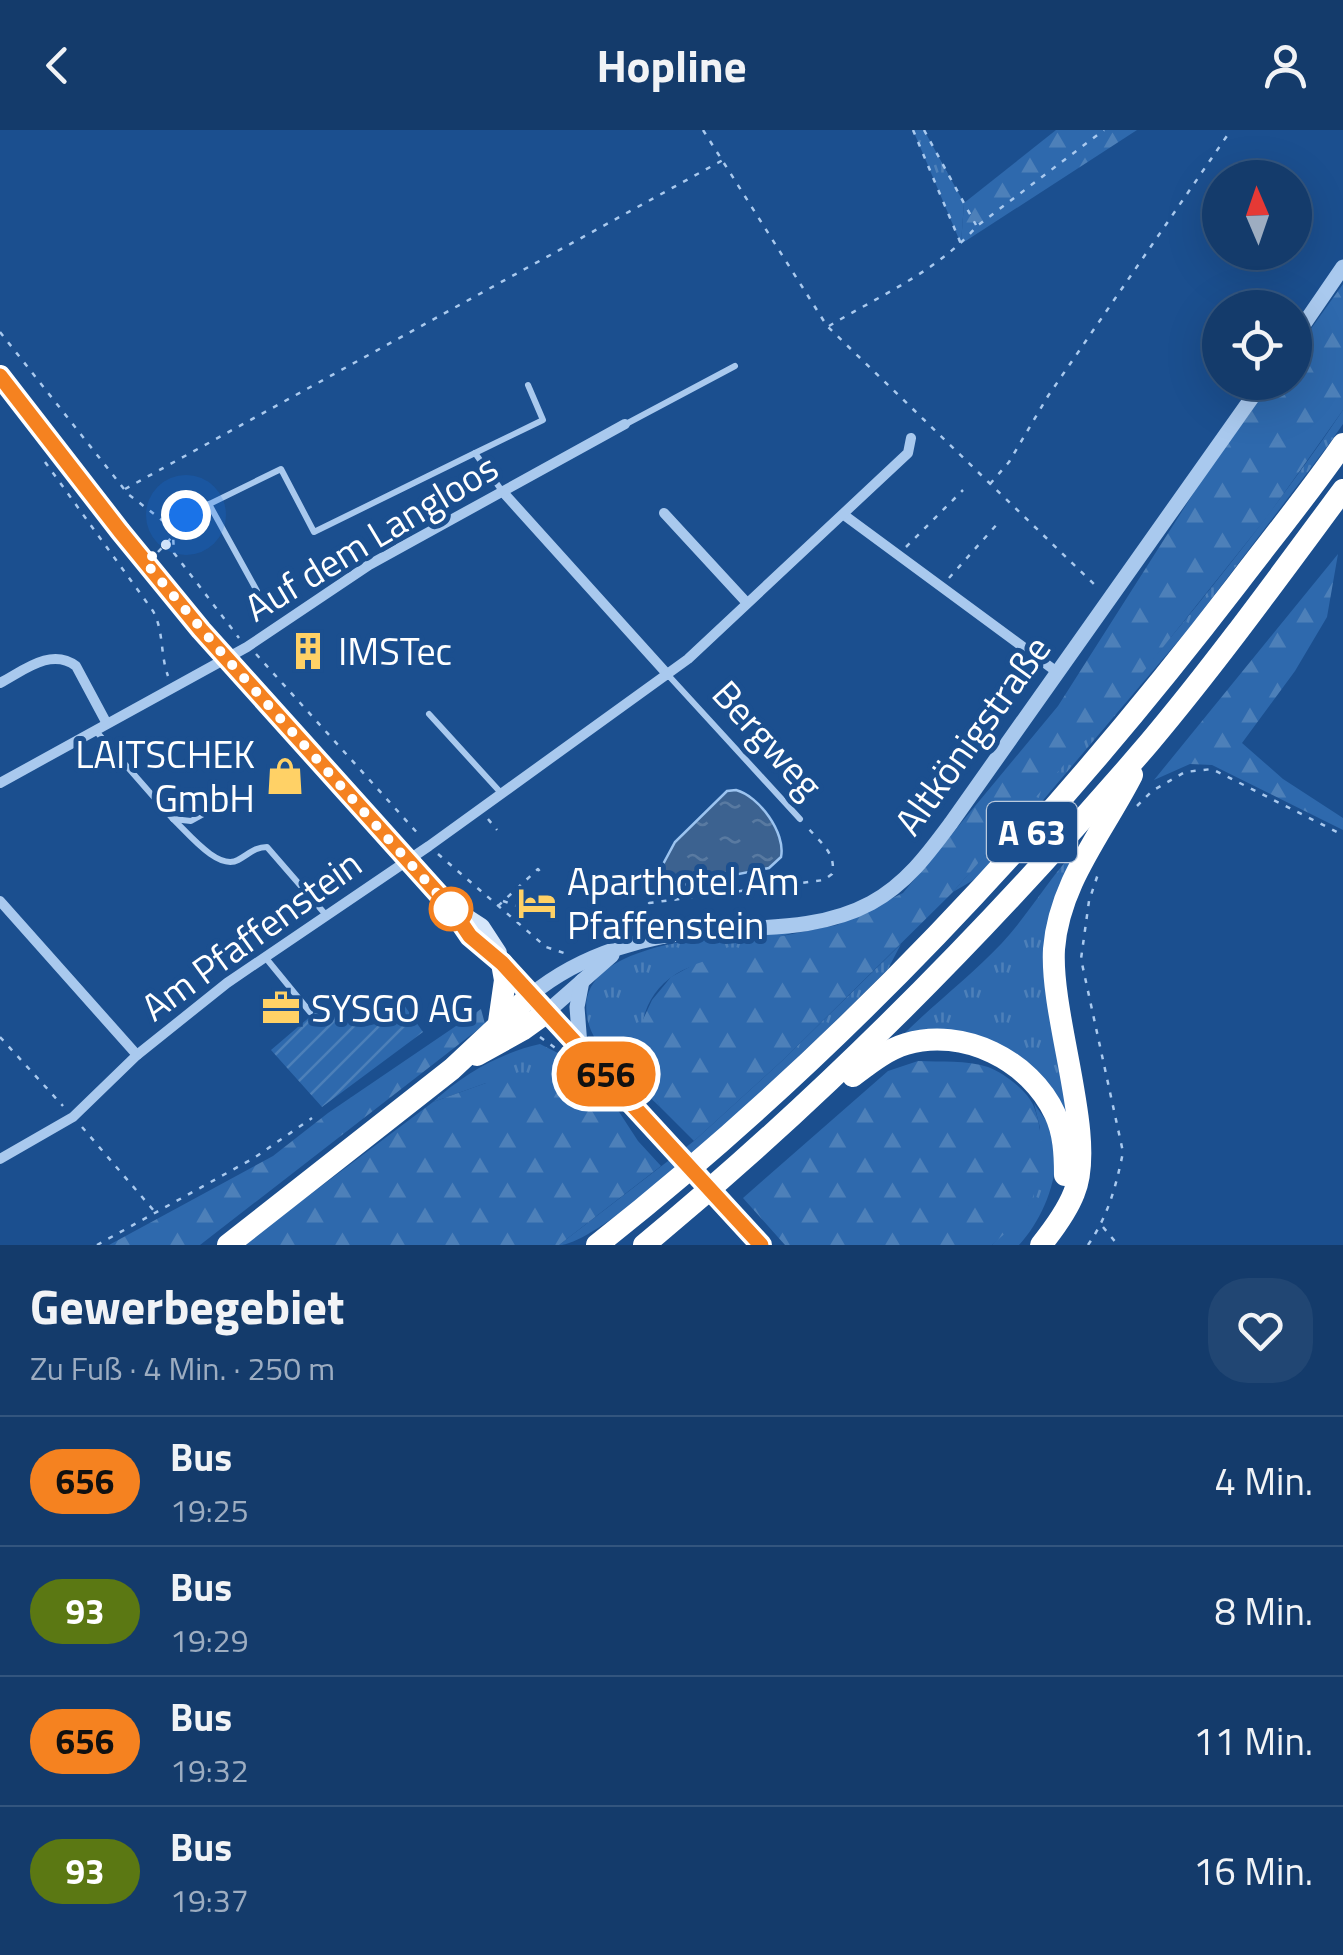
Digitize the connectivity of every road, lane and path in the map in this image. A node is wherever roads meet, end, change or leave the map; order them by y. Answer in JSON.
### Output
{"nodes":[{"id":1,"x":703,"y":130,"type":"edge"},
{"id":2,"x":913,"y":130,"type":"edge"},
{"id":3,"x":924,"y":130,"type":"edge"},
{"id":4,"x":1104,"y":130,"type":"edge"},
{"id":5,"x":1231,"y":130,"type":"edge"},
{"id":6,"x":723,"y":160,"type":"junction"},
{"id":7,"x":977,"y":226,"type":"junction"},
{"id":8,"x":962,"y":244,"type":"junction"},
{"id":9,"x":1343,"y":268,"type":"edge"},
{"id":10,"x":1312,"y":313,"type":"edge"},
{"id":11,"x":827,"y":326,"type":"junction"},
{"id":12,"x":0,"y":332,"type":"edge"},
{"id":13,"x":735,"y":366,"type":"dead end"},
{"id":14,"x":0,"y":376,"type":"edge"},
{"id":15,"x":528,"y":385,"type":"dead end"},
{"id":16,"x":1249,"y":400,"type":"edge"},
{"id":17,"x":625,"y":424,"type":"joint"},
{"id":18,"x":911,"y":438,"type":"dead end"},
{"id":19,"x":1343,"y":444,"type":"edge"},
{"id":20,"x":37,"y":451,"type":"dead end"},
{"id":21,"x":476,"y":452,"type":"junction"},
{"id":22,"x":990,"y":485,"type":"junction"},
{"id":23,"x":124,"y":490,"type":"junction"},
{"id":24,"x":963,"y":490,"type":"dead end"},
{"id":25,"x":1343,"y":490,"type":"edge"},
{"id":26,"x":502,"y":491,"type":"junction"},
{"id":27,"x":209,"y":504,"type":"junction"},
{"id":28,"x":664,"y":513,"type":"dead end"},
{"id":29,"x":844,"y":515,"type":"junction"},
{"id":30,"x":999,"y":522,"type":"dead end"},
{"id":31,"x":180,"y":524,"type":"joint"},
{"id":32,"x":173,"y":536,"type":"junction"},
{"id":33,"x":898,"y":555,"type":"junction"},
{"id":34,"x":145,"y":562,"type":"junction"},
{"id":35,"x":942,"y":587,"type":"junction"},
{"id":36,"x":256,"y":591,"type":"dead end"},
{"id":37,"x":1110,"y":598,"type":"junction"},
{"id":38,"x":747,"y":603,"type":"junction"},
{"id":39,"x":240,"y":639,"type":"dead end"},
{"id":40,"x":256,"y":654,"type":"dead end"},
{"id":41,"x":226,"y":658,"type":"junction"},
{"id":42,"x":1057,"y":672,"type":"junction"},
{"id":43,"x":668,"y":675,"type":"junction"},
{"id":44,"x":0,"y":683,"type":"edge"},
{"id":45,"x":174,"y":686,"type":"junction"},
{"id":46,"x":429,"y":714,"type":"dead end"},
{"id":47,"x":106,"y":722,"type":"junction"},
{"id":48,"x":94,"y":728,"type":"junction"},
{"id":49,"x":1150,"y":741,"type":"junction"},
{"id":50,"x":0,"y":783,"type":"edge"},
{"id":51,"x":502,"y":794,"type":"junction"},
{"id":52,"x":218,"y":806,"type":"dead end"},
{"id":53,"x":1136,"y":806,"type":"dead end"},
{"id":54,"x":481,"y":810,"type":"junction"},
{"id":55,"x":173,"y":819,"type":"junction"},
{"id":56,"x":800,"y":819,"type":"joint"},
{"id":57,"x":497,"y":830,"type":"dead end"},
{"id":58,"x":1343,"y":834,"type":"edge"},
{"id":59,"x":423,"y":840,"type":"dead end"},
{"id":60,"x":436,"y":852,"type":"dead end"},
{"id":61,"x":408,"y":860,"type":"junction"},
{"id":62,"x":1102,"y":862,"type":"dead end"},
{"id":63,"x":542,"y":874,"type":"dead end"},
{"id":64,"x":662,"y":880,"type":"dead end"},
{"id":65,"x":0,"y":901,"type":"edge"},
{"id":66,"x":503,"y":901,"type":"junction"},
{"id":67,"x":326,"y":915,"type":"junction"},
{"id":68,"x":532,"y":916,"type":"dead end"},
{"id":69,"x":620,"y":950,"type":"junction"},
{"id":70,"x":265,"y":958,"type":"junction"},
{"id":71,"x":502,"y":963,"type":"junction"},
{"id":72,"x":583,"y":980,"type":"junction"},
{"id":73,"x":539,"y":1003,"type":"junction"},
{"id":74,"x":310,"y":1012,"type":"dead end"},
{"id":75,"x":499,"y":1022,"type":"junction"},
{"id":76,"x":580,"y":1046,"type":"junction"},
{"id":77,"x":137,"y":1055,"type":"junction"},
{"id":78,"x":452,"y":1069,"type":"junction"},
{"id":79,"x":796,"y":1115,"type":"junction"},
{"id":80,"x":312,"y":1118,"type":"dead end"},
{"id":81,"x":0,"y":1159,"type":"edge"},
{"id":82,"x":1064,"y":1209,"type":"junction"},
{"id":83,"x":1102,"y":1225,"type":"junction"},
{"id":84,"x":97,"y":1245,"type":"edge"},
{"id":85,"x":228,"y":1245,"type":"edge"},
{"id":86,"x":597,"y":1245,"type":"edge"},
{"id":87,"x":644,"y":1245,"type":"edge"},
{"id":88,"x":761,"y":1245,"type":"edge"},
{"id":89,"x":1041,"y":1245,"type":"edge"},
{"id":90,"x":1088,"y":1245,"type":"edge"},
{"id":91,"x":1118,"y":1245,"type":"edge"}],
"edges":[{"from":1,"to":6,"type":"path"},
{"from":2,"to":8,"type":"path"},
{"from":3,"to":7,"type":"path"},
{"from":4,"to":7,"type":"path"},
{"from":5,"to":22,"type":"path"},
{"from":6,"to":11,"type":"path"},
{"from":6,"to":23,"type":"path"},
{"from":7,"to":8,"type":"path"},
{"from":8,"to":11,"type":"path"},
{"from":9,"to":10,"type":"street"},
{"from":11,"to":22,"type":"path"},
{"from":12,"to":23,"type":"path"},
{"from":13,"to":17,"type":"lane"},
{"from":14,"to":34,"type":"main road"},
{"from":15,"to":21,"type":"lane"},
{"from":16,"to":37,"type":"street","name":"Altkönigstraße"},
{"from":17,"to":26,"type":"street","name":"Auf dem Langloos"},
{"from":18,"to":29,"type":"street","name":"Am Pfaffenstein"},
{"from":19,"to":86,"type":"highway","number":"A 63"},
{"from":20,"to":45,"type":"path"},
{"from":21,"to":26,"type":"lane"},
{"from":21,"to":27,"type":"lane"},
{"from":22,"to":37,"type":"path"},
{"from":23,"to":32,"type":"path"},
{"from":24,"to":33,"type":"path"},
{"from":25,"to":49,"type":"highway","number":"A 63"},
{"from":26,"to":41,"type":"street","name":"Auf dem Langloos"},
{"from":26,"to":43,"type":"street","name":"Bergweg"},
{"from":27,"to":31,"type":"lane"},
{"from":27,"to":36,"type":"lane"},
{"from":28,"to":38,"type":"street"},
{"from":29,"to":33,"type":"street"},
{"from":29,"to":38,"type":"street","name":"Am Pfaffenstein"},
{"from":30,"to":35,"type":"path"},
{"from":31,"to":32,"type":"path"},
{"from":32,"to":34,"type":"path"},
{"from":32,"to":39,"type":"path"},
{"from":33,"to":35,"type":"street"},
{"from":34,"to":41,"type":"main road"},
{"from":35,"to":42,"type":"street"},
{"from":37,"to":42,"type":"street","name":"Altkönigstraße"},
{"from":38,"to":43,"type":"street","name":"Am Pfaffenstein"},
{"from":40,"to":59,"type":"path"},
{"from":41,"to":45,"type":"street","name":"Auf dem Langloos"},
{"from":41,"to":61,"type":"main road"},
{"from":42,"to":69,"type":"street","name":"Altkönigstraße"},
{"from":43,"to":51,"type":"street","name":"Am Pfaffenstein"},
{"from":43,"to":56,"type":"lane","name":"Bergweg"},
{"from":44,"to":47,"type":"street"},
{"from":45,"to":47,"type":"street","name":"Auf dem Langloos"},
{"from":46,"to":51,"type":"lane"},
{"from":47,"to":48,"type":"street","name":"Auf dem Langloos"},
{"from":48,"to":50,"type":"street","name":"Auf dem Langloos"},
{"from":48,"to":55,"type":"lane"},
{"from":49,"to":79,"type":"highway","number":"A 63"},
{"from":49,"to":82,"type":"highway"},
{"from":51,"to":54,"type":"street","name":"Am Pfaffenstein"},
{"from":52,"to":55,"type":"lane"},
{"from":53,"to":58,"type":"path"},
{"from":54,"to":57,"type":"path"},
{"from":54,"to":61,"type":"street","name":"Am Pfaffenstein"},
{"from":55,"to":67,"type":"lane"},
{"from":56,"to":64,"type":"path","name":"Bergweg"},
{"from":60,"to":66,"type":"path"},
{"from":61,"to":67,"type":"street","name":"Am Pfaffenstein"},
{"from":61,"to":71,"type":"main road"},
{"from":62,"to":83,"type":"path"},
{"from":63,"to":66,"type":"path"},
{"from":65,"to":77,"type":"street"},
{"from":66,"to":68,"type":"path"},
{"from":67,"to":70,"type":"street","name":"Am Pfaffenstein"},
{"from":69,"to":72,"type":"street","name":"Altkönigstraße"},
{"from":69,"to":73,"type":"street","name":"Altkönigstraße"},
{"from":70,"to":74,"type":"lane"},
{"from":70,"to":77,"type":"street","name":"Am Pfaffenstein"},
{"from":71,"to":73,"type":"main road"},
{"from":71,"to":75,"type":"highway"},
{"from":72,"to":73,"type":"street","name":"Altkönigstraße"},
{"from":72,"to":76,"type":"street"},
{"from":73,"to":75,"type":"highway"},
{"from":73,"to":76,"type":"main road"},
{"from":73,"to":78,"type":"highway"},
{"from":75,"to":78,"type":"highway"},
{"from":76,"to":88,"type":"main road"},
{"from":77,"to":81,"type":"street","name":"Am Pfaffenstein"},
{"from":78,"to":85,"type":"highway"},
{"from":79,"to":82,"type":"highway"},
{"from":79,"to":87,"type":"highway","number":"A 63"},
{"from":80,"to":84,"type":"path"},
{"from":82,"to":89,"type":"highway"},
{"from":83,"to":90,"type":"path"},
{"from":83,"to":91,"type":"path"}]}
